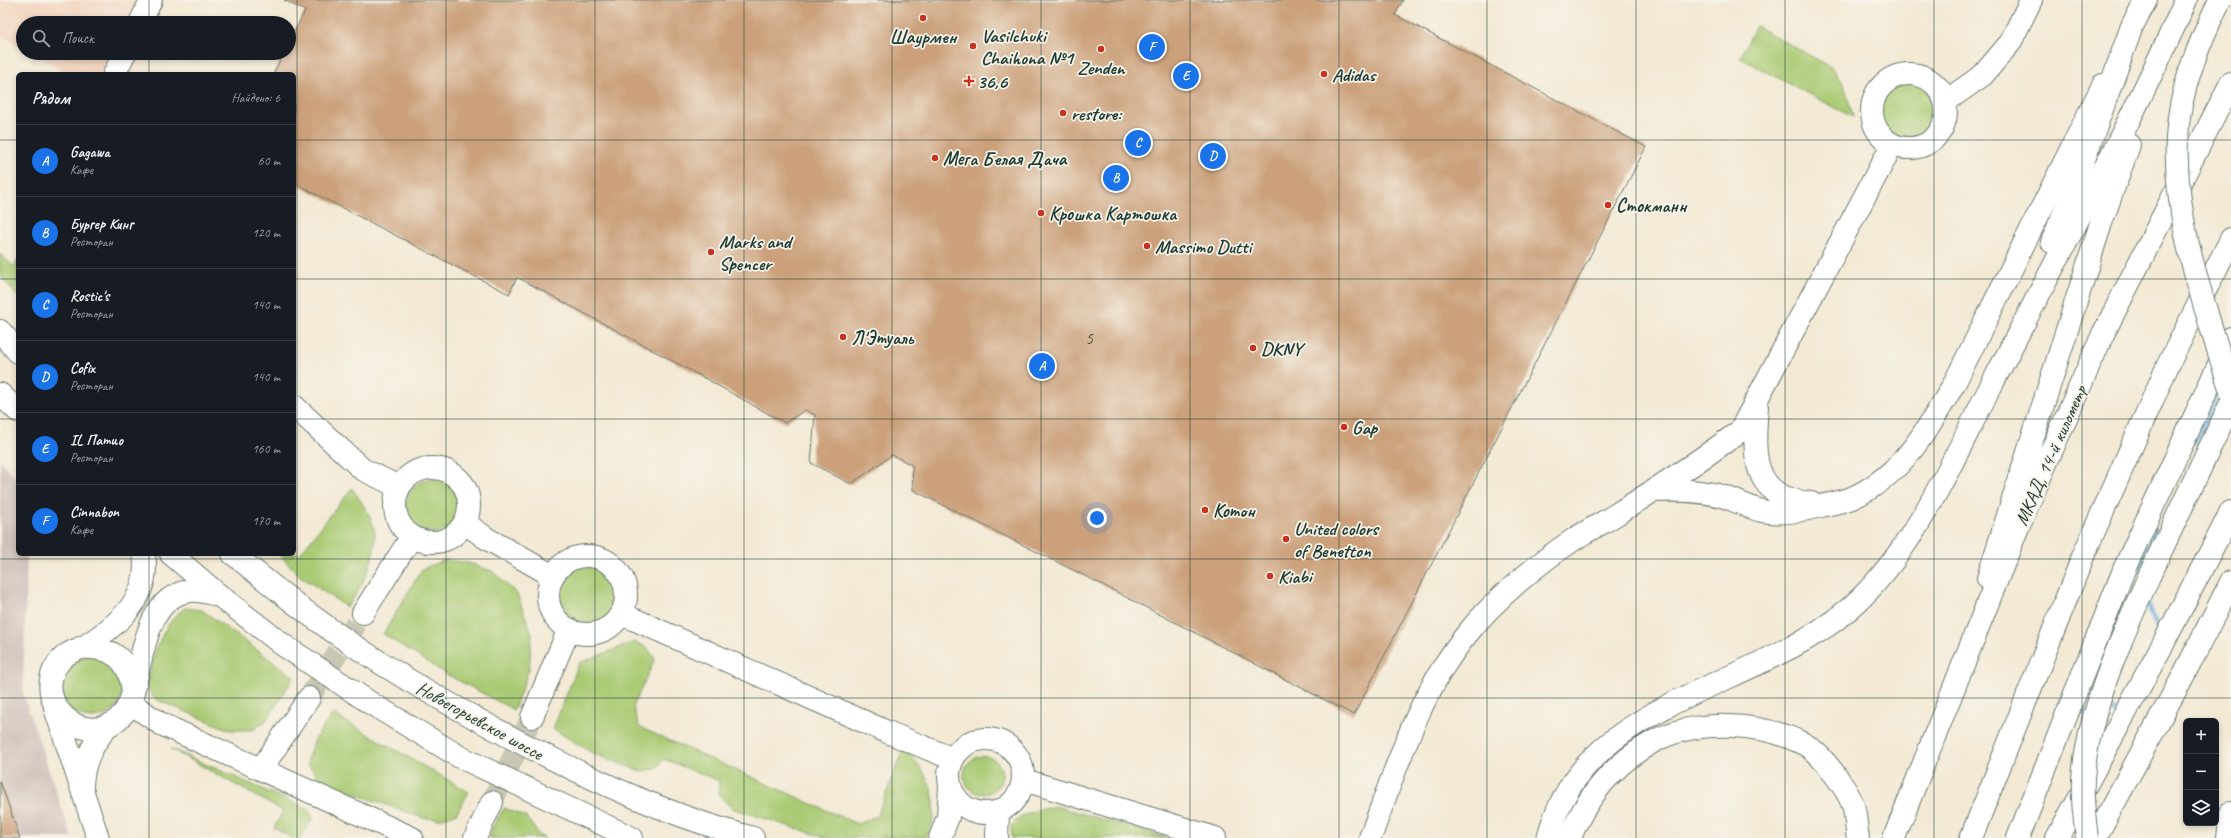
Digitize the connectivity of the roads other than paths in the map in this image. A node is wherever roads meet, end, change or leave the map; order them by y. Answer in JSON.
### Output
{"nodes":[{"id":1,"x":151,"y":0,"type":"edge"},
{"id":2,"x":2031,"y":0,"type":"edge"},
{"id":3,"x":2146,"y":0,"type":"edge"},
{"id":4,"x":2186,"y":0,"type":"edge"},
{"id":5,"x":2220,"y":0,"type":"edge"},
{"id":6,"x":143,"y":16,"type":"edge"},
{"id":7,"x":2132,"y":26,"type":"junction"},
{"id":8,"x":2161,"y":55,"type":"junction"},
{"id":9,"x":121,"y":60,"type":"edge"},
{"id":10,"x":115,"y":72,"type":"edge"},
{"id":11,"x":2231,"y":83,"type":"edge"},
{"id":12,"x":1946,"y":101,"type":"junction"},
{"id":13,"x":1892,"y":145,"type":"junction"},
{"id":14,"x":2231,"y":239,"type":"edge"},
{"id":15,"x":2231,"y":338,"type":"edge"},
{"id":16,"x":1990,"y":386,"type":"junction"},
{"id":17,"x":2231,"y":392,"type":"edge"},
{"id":18,"x":0,"y":394,"type":"edge"},
{"id":19,"x":1758,"y":396,"type":"junction"},
{"id":20,"x":2231,"y":403,"type":"edge"},
{"id":21,"x":296,"y":408,"type":"edge"},
{"id":22,"x":16,"y":409,"type":"edge"},
{"id":23,"x":399,"y":487,"type":"junction"},
{"id":24,"x":1653,"y":491,"type":"junction"},
{"id":25,"x":1827,"y":505,"type":"junction"},
{"id":26,"x":2231,"y":512,"type":"edge"},
{"id":27,"x":465,"y":523,"type":"junction"},
{"id":28,"x":412,"y":536,"type":"junction"},
{"id":29,"x":144,"y":556,"type":"edge"},
{"id":30,"x":173,"y":556,"type":"edge"},
{"id":31,"x":236,"y":556,"type":"edge"},
{"id":32,"x":553,"y":576,"type":"junction"},
{"id":33,"x":2231,"y":582,"type":"edge"},
{"id":34,"x":220,"y":596,"type":"junction"},
{"id":35,"x":363,"y":613,"type":"tunnel mouth"},
{"id":36,"x":622,"y":614,"type":"junction"},
{"id":37,"x":568,"y":629,"type":"junction"},
{"id":38,"x":80,"y":648,"type":"junction"},
{"id":39,"x":1950,"y":696,"type":"junction"},
{"id":40,"x":132,"y":698,"type":"junction"},
{"id":41,"x":309,"y":698,"type":"tunnel mouth"},
{"id":42,"x":52,"y":701,"type":"junction"},
{"id":43,"x":532,"y":717,"type":"tunnel mouth"},
{"id":44,"x":107,"y":726,"type":"junction"},
{"id":45,"x":953,"y":759,"type":"junction"},
{"id":46,"x":261,"y":769,"type":"junction"},
{"id":47,"x":1024,"y":780,"type":"junction"},
{"id":48,"x":950,"y":788,"type":"junction"},
{"id":49,"x":82,"y":789,"type":"junction"},
{"id":50,"x":492,"y":802,"type":"tunnel mouth"},
{"id":51,"x":998,"y":812,"type":"junction"},
{"id":52,"x":2231,"y":812,"type":"edge"},
{"id":53,"x":609,"y":832,"type":"edge"},
{"id":54,"x":98,"y":838,"type":"edge"},
{"id":55,"x":412,"y":838,"type":"edge"},
{"id":56,"x":475,"y":838,"type":"edge"},
{"id":57,"x":632,"y":838,"type":"edge"},
{"id":58,"x":753,"y":838,"type":"edge"},
{"id":59,"x":940,"y":838,"type":"edge"},
{"id":60,"x":998,"y":838,"type":"edge"},
{"id":61,"x":1215,"y":838,"type":"edge"},
{"id":62,"x":1370,"y":838,"type":"edge"},
{"id":63,"x":1548,"y":838,"type":"edge"},
{"id":64,"x":1570,"y":838,"type":"edge"},
{"id":65,"x":1858,"y":838,"type":"edge"},
{"id":66,"x":1894,"y":838,"type":"edge"},
{"id":67,"x":1971,"y":838,"type":"edge"},
{"id":68,"x":2018,"y":838,"type":"edge"},
{"id":69,"x":2057,"y":838,"type":"edge"},
{"id":70,"x":2087,"y":838,"type":"edge"},
{"id":71,"x":2096,"y":838,"type":"edge"},
{"id":72,"x":2228,"y":838,"type":"edge"}],
"edges":[{"from":1,"to":6,"type":"main road"},
{"from":2,"to":12,"type":"main road"},
{"from":3,"to":7,"type":"main road"},
{"from":4,"to":8,"type":"main road"},
{"from":5,"to":17,"type":"main road","bridge":true},
{"from":7,"to":16,"type":"main road"},
{"from":7,"to":25,"type":"main road"},
{"from":8,"to":16,"type":"main road"},
{"from":8,"to":39,"type":"main road"},
{"from":9,"to":10,"type":"main road"},
{"from":11,"to":39,"type":"main road","name":"МКАД, 14-й километр"},
{"from":12,"to":13,"type":"main road"},
{"from":12,"to":13,"type":"main road"},
{"from":13,"to":19,"type":"main road"},
{"from":14,"to":67,"type":"main road"},
{"from":15,"to":68,"type":"main road"},
{"from":16,"to":63,"type":"main road"},
{"from":18,"to":22,"type":"main road"},
{"from":19,"to":24,"type":"main road"},
{"from":19,"to":25,"type":"main road"},
{"from":20,"to":70,"type":"main road","bridge":true},
{"from":21,"to":23,"type":"main road"},
{"from":23,"to":27,"type":"main road"},
{"from":23,"to":28,"type":"main road"},
{"from":24,"to":25,"type":"main road"},
{"from":24,"to":62,"type":"main road"},
{"from":26,"to":69,"type":"main road"},
{"from":27,"to":28,"type":"main road"},
{"from":27,"to":32,"type":"main road"},
{"from":28,"to":35,"type":"main road"},
{"from":29,"to":38,"type":"main road"},
{"from":30,"to":34,"type":"main road","name":"Новоегорьевское шоссе"},
{"from":31,"to":58,"type":"main road","name":"Новоегорьевское шоссе"},
{"from":32,"to":36,"type":"main road"},
{"from":32,"to":37,"type":"main road"},
{"from":33,"to":71,"type":"main road"},
{"from":34,"to":40,"type":"main road"},
{"from":34,"to":53,"type":"main road","name":"Новоегорьевское шоссе"},
{"from":36,"to":37,"type":"main road"},
{"from":36,"to":45,"type":"main road"},
{"from":37,"to":43,"type":"main road"},
{"from":38,"to":40,"type":"main road"},
{"from":38,"to":42,"type":"main road"},
{"from":39,"to":66,"type":"main road","name":"МКАД, 14-й километр"},
{"from":40,"to":44,"type":"main road"},
{"from":40,"to":46,"type":"main road"},
{"from":41,"to":46,"type":"main road"},
{"from":42,"to":44,"type":"main road"},
{"from":42,"to":49,"type":"main road"},
{"from":44,"to":49,"type":"main road"},
{"from":45,"to":47,"type":"main road"},
{"from":45,"to":48,"type":"main road"},
{"from":46,"to":55,"type":"main road"},
{"from":47,"to":51,"type":"main road"},
{"from":47,"to":61,"type":"main road"},
{"from":48,"to":51,"type":"main road"},
{"from":48,"to":59,"type":"main road"},
{"from":49,"to":54,"type":"main road"},
{"from":50,"to":56,"type":"main road"},
{"from":51,"to":60,"type":"main road"},
{"from":52,"to":72,"type":"main road"},
{"from":53,"to":57,"type":"main road","name":"Новоегорьевское шоссе"},
{"from":64,"to":65,"type":"main road"}]}
